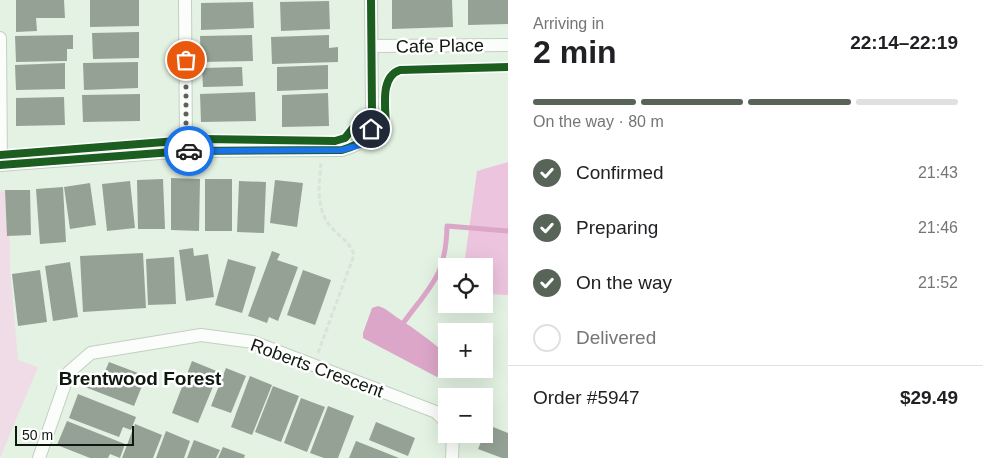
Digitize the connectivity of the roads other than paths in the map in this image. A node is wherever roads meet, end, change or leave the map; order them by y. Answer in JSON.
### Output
{"nodes":[{"id":1,"x":185,"y":0,"type":"edge"},
{"id":2,"x":371,"y":0,"type":"edge"},
{"id":3,"x":0,"y":38,"type":"edge"},
{"id":4,"x":508,"y":45,"type":"edge"},
{"id":5,"x":372,"y":46,"type":"junction"},
{"id":6,"x":186,"y":151,"type":"junction"},
{"id":7,"x":1,"y":165,"type":"edge"},
{"id":8,"x":438,"y":414,"type":"edge"},
{"id":9,"x":453,"y":443,"type":"edge"},
{"id":10,"x":39,"y":458,"type":"edge"},
{"id":11,"x":452,"y":458,"type":"edge"}],
"edges":[{"from":1,"to":6,"type":"street"},
{"from":2,"to":5,"type":"street"},
{"from":3,"to":7,"type":"street"},
{"from":4,"to":5,"type":"street","name":"Cafe Place"},
{"from":5,"to":6,"type":"street"},
{"from":6,"to":7,"type":"street"},
{"from":8,"to":10,"type":"street","name":"Roberts Crescent"},
{"from":9,"to":11,"type":"street"}]}
